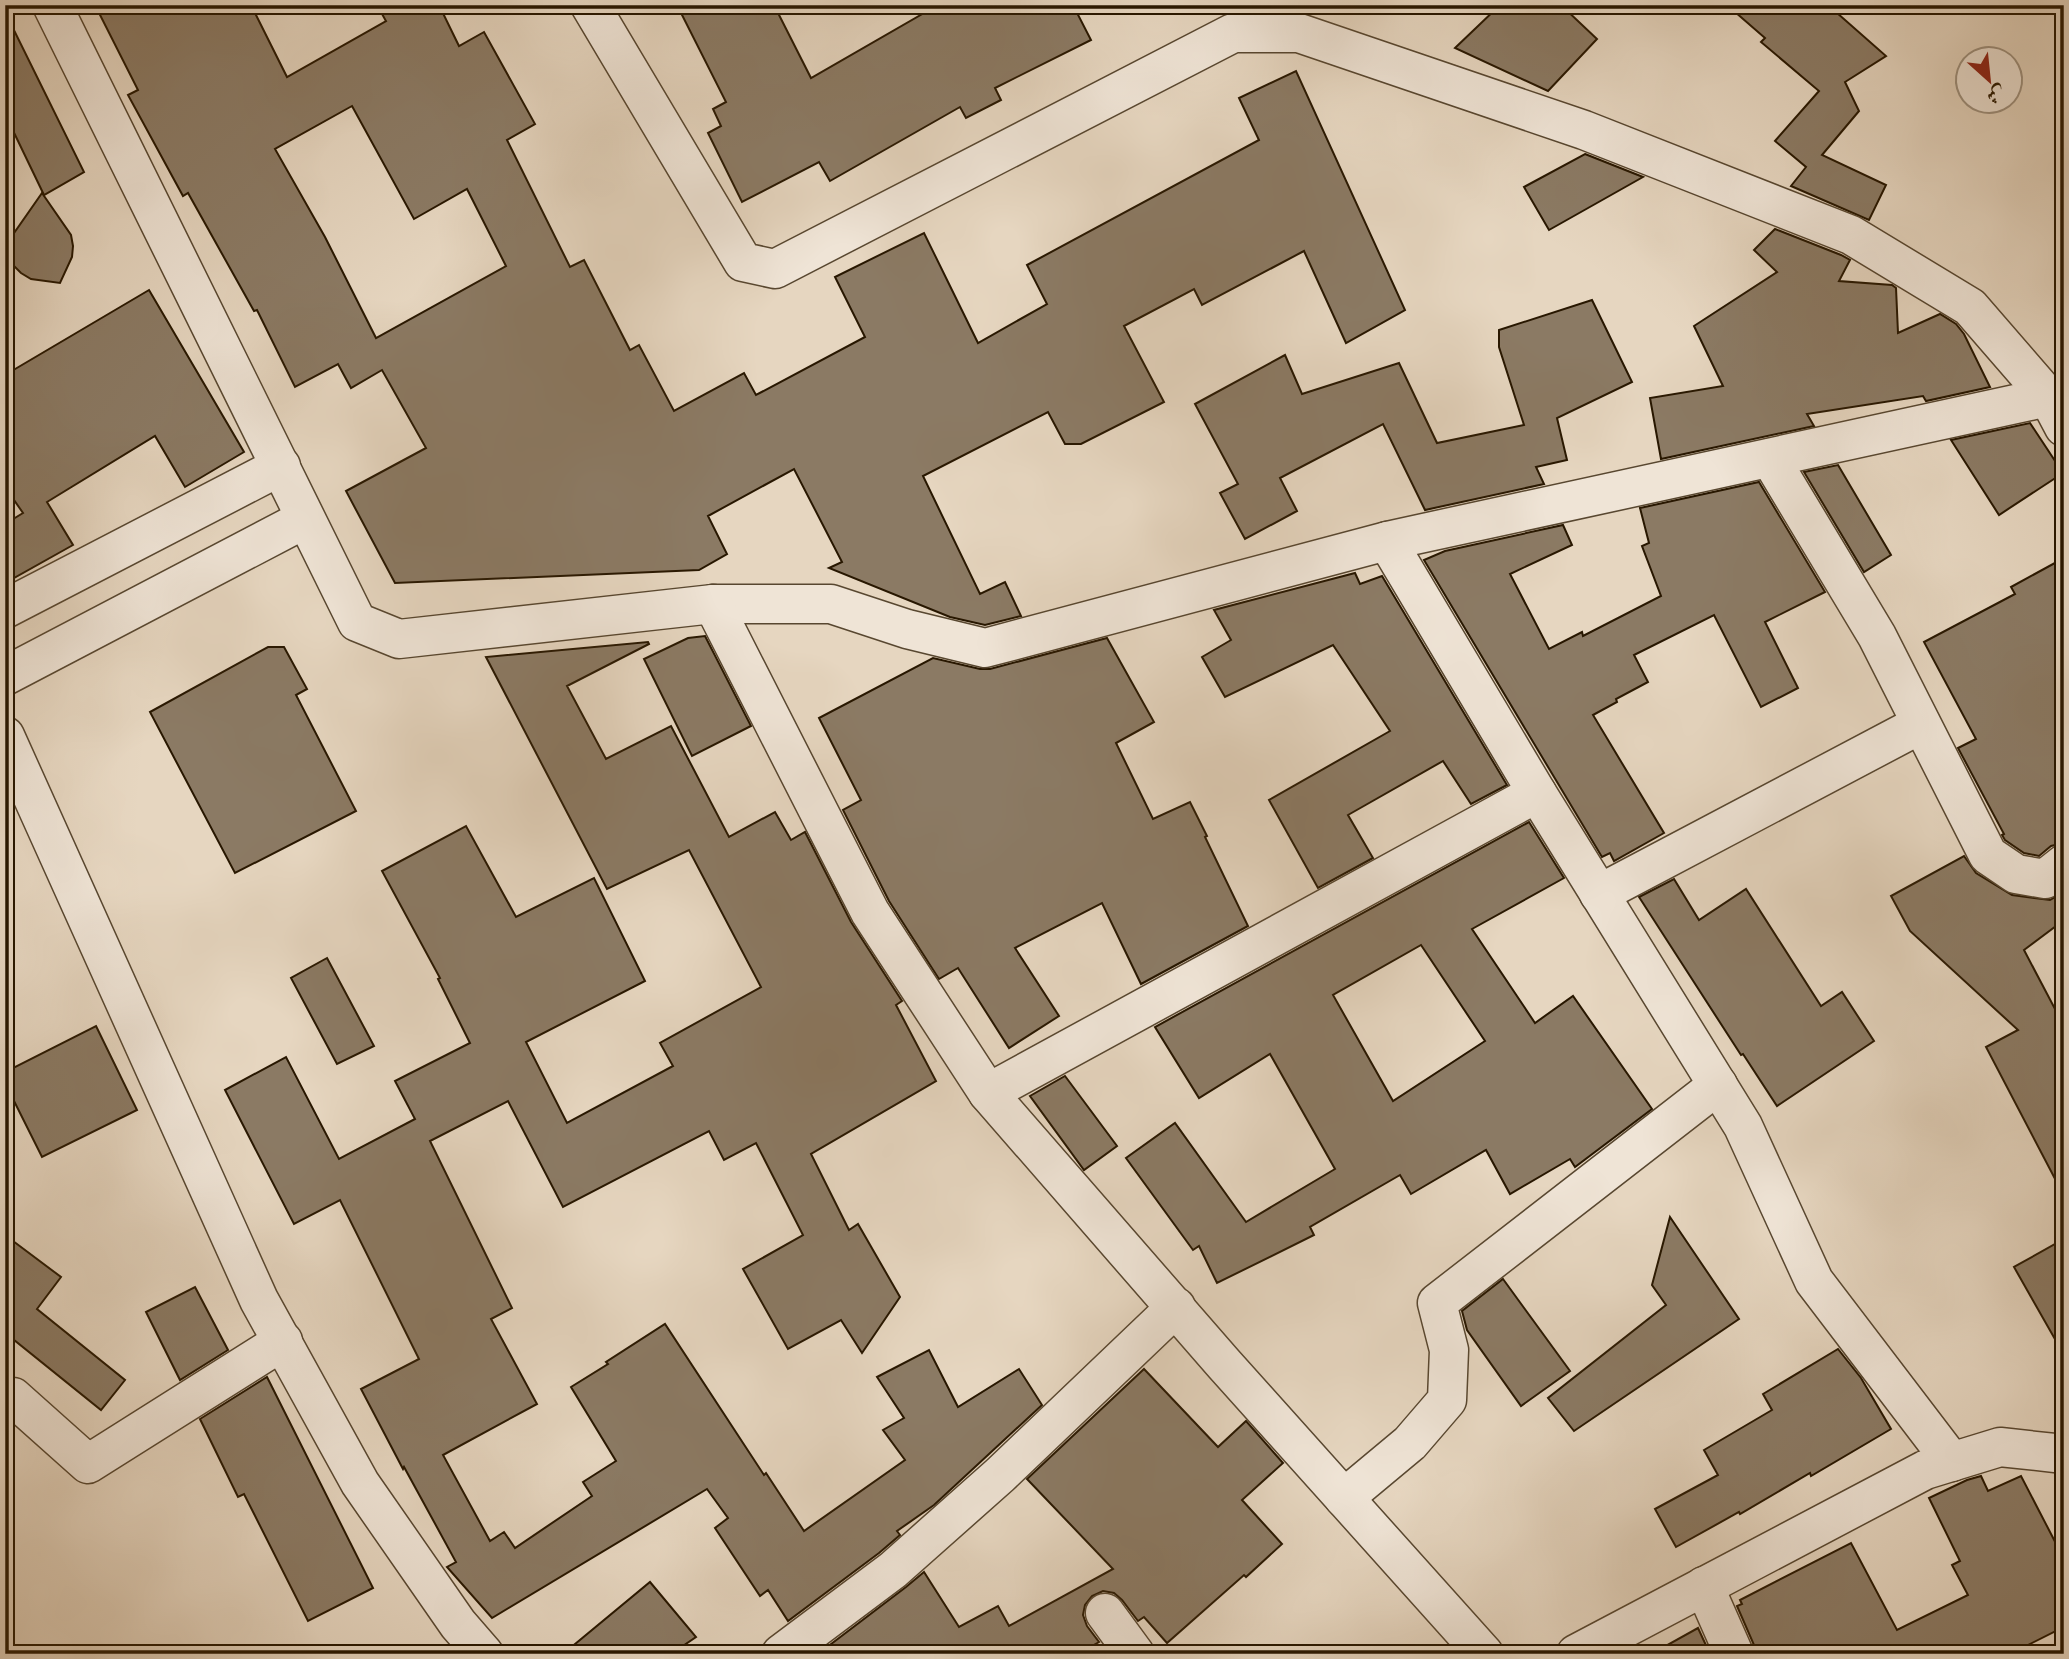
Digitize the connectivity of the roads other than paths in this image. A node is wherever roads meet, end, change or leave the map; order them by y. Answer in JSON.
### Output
{"nodes":[{"id":1,"x":52,"y":5,"type":"edge"},
{"id":2,"x":590,"y":5,"type":"edge"},
{"id":3,"x":1231,"y":19,"type":"edge"},
{"id":4,"x":2059,"y":407,"type":"edge"},
{"id":5,"x":1770,"y":458,"type":"junction"},
{"id":6,"x":281,"y":466,"type":"junction"},
{"id":7,"x":305,"y":519,"type":"junction"},
{"id":8,"x":1387,"y":541,"type":"junction"},
{"id":9,"x":713,"y":604,"type":"junction"},
{"id":10,"x":5,"y":609,"type":"edge"},
{"id":11,"x":5,"y":676,"type":"edge"},
{"id":12,"x":1921,"y":724,"type":"junction"},
{"id":13,"x":5,"y":736,"type":"edge"},
{"id":14,"x":1537,"y":793,"type":"junction"},
{"id":15,"x":2064,"y":864,"type":"edge"},
{"id":16,"x":1599,"y":894,"type":"junction"},
{"id":17,"x":1718,"y":1086,"type":"junction"},
{"id":18,"x":988,"y":1093,"type":"junction"},
{"id":19,"x":1175,"y":1307,"type":"junction"},
{"id":20,"x":283,"y":1341,"type":"junction"},
{"id":21,"x":5,"y":1403,"type":"edge"},
{"id":22,"x":2064,"y":1454,"type":"edge"},
{"id":23,"x":1952,"y":1462,"type":"junction"},
{"id":24,"x":1344,"y":1498,"type":"junction"},
{"id":25,"x":1704,"y":1586,"type":"junction"},
{"id":26,"x":1105,"y":1613,"type":"dead end"},
{"id":27,"x":484,"y":1654,"type":"edge"},
{"id":28,"x":781,"y":1654,"type":"edge"},
{"id":29,"x":1135,"y":1654,"type":"edge"},
{"id":30,"x":1483,"y":1654,"type":"edge"},
{"id":31,"x":1576,"y":1654,"type":"edge"},
{"id":32,"x":1734,"y":1654,"type":"edge"}],
"edges":[{"from":1,"to":6,"type":"street"},
{"from":2,"to":3,"type":"street"},
{"from":3,"to":4,"type":"street"},
{"from":4,"to":5,"type":"street"},
{"from":5,"to":8,"type":"street"},
{"from":5,"to":12,"type":"street"},
{"from":6,"to":7,"type":"street"},
{"from":6,"to":10,"type":"street"},
{"from":7,"to":9,"type":"street"},
{"from":7,"to":11,"type":"street"},
{"from":8,"to":9,"type":"street"},
{"from":8,"to":14,"type":"street"},
{"from":9,"to":18,"type":"street"},
{"from":12,"to":15,"type":"street"},
{"from":12,"to":16,"type":"street"},
{"from":13,"to":20,"type":"street"},
{"from":14,"to":16,"type":"street"},
{"from":14,"to":18,"type":"street"},
{"from":16,"to":17,"type":"street"},
{"from":17,"to":23,"type":"street"},
{"from":17,"to":24,"type":"street"},
{"from":18,"to":19,"type":"street"},
{"from":19,"to":24,"type":"street"},
{"from":19,"to":28,"type":"street"},
{"from":20,"to":21,"type":"street"},
{"from":20,"to":27,"type":"street"},
{"from":22,"to":23,"type":"street"},
{"from":23,"to":25,"type":"street"},
{"from":24,"to":30,"type":"street"},
{"from":25,"to":31,"type":"street"},
{"from":25,"to":32,"type":"street"},
{"from":26,"to":29,"type":"street"}]}
